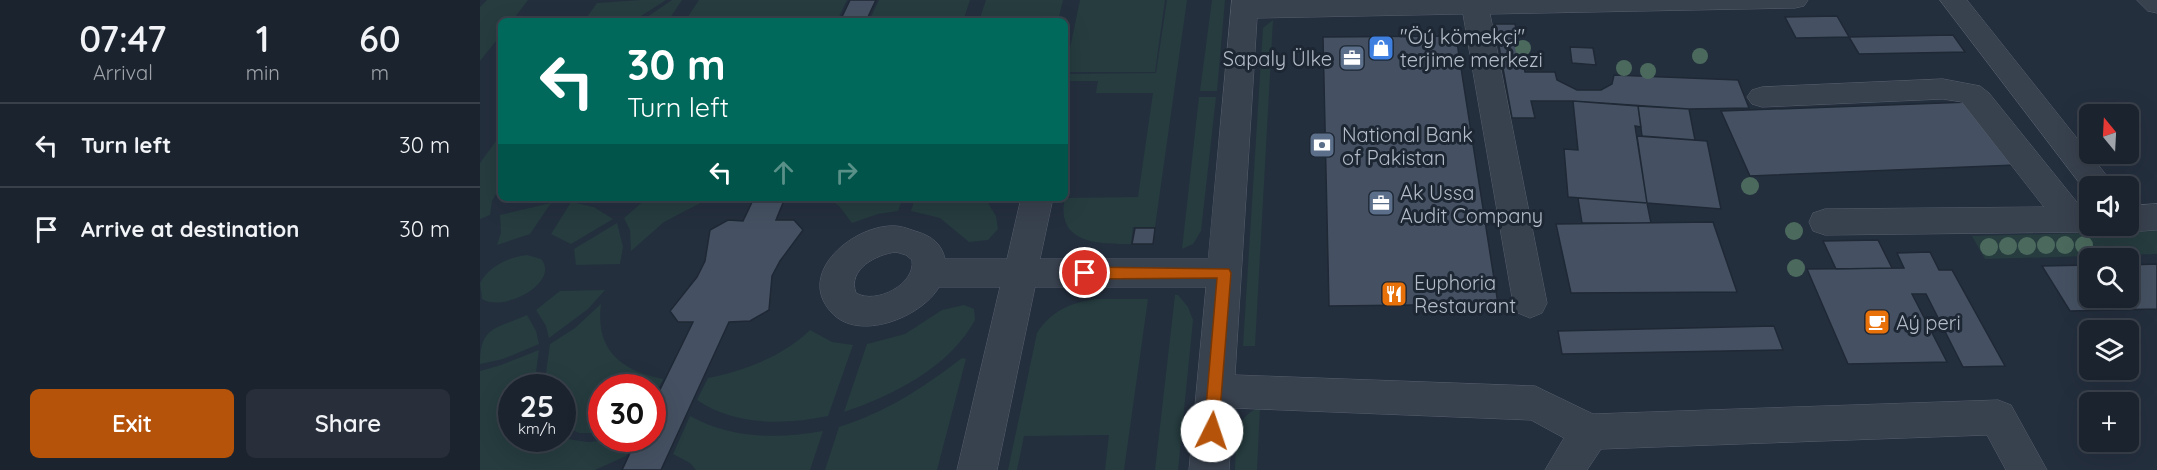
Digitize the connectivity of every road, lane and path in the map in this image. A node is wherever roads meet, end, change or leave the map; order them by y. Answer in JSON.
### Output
{"nodes":[{"id":1,"x":1795,"y":0,"type":"edge"},
{"id":2,"x":1953,"y":0,"type":"edge"},
{"id":3,"x":2150,"y":0,"type":"edge"},
{"id":4,"x":1532,"y":2,"type":"edge"},
{"id":5,"x":1245,"y":5,"type":"edge"},
{"id":6,"x":1475,"y":5,"type":"junction"},
{"id":7,"x":2157,"y":5,"type":"edge"},
{"id":8,"x":1762,"y":97,"type":"dead end"},
{"id":9,"x":2091,"y":176,"type":"edge"},
{"id":10,"x":1036,"y":201,"type":"edge"},
{"id":11,"x":2157,"y":217,"type":"edge"},
{"id":12,"x":2079,"y":218,"type":"edge"},
{"id":13,"x":2139,"y":218,"type":"edge"},
{"id":14,"x":2079,"y":219,"type":"edge"},
{"id":15,"x":1826,"y":222,"type":"dead end"},
{"id":16,"x":929,"y":273,"type":"dead end"},
{"id":17,"x":1020,"y":273,"type":"junction"},
{"id":18,"x":1224,"y":273,"type":"junction"},
{"id":19,"x":1530,"y":303,"type":"dead end"},
{"id":20,"x":1215,"y":392,"type":"junction"},
{"id":21,"x":1590,"y":432,"type":"junction"},
{"id":22,"x":977,"y":470,"type":"edge"},
{"id":23,"x":1209,"y":470,"type":"edge"},
{"id":24,"x":1565,"y":470,"type":"edge"},
{"id":25,"x":2027,"y":470,"type":"edge"}],
"edges":[{"from":1,"to":4,"type":"street"},
{"from":2,"to":9,"type":"street"},
{"from":3,"to":7,"type":"street"},
{"from":4,"to":6,"type":"street"},
{"from":5,"to":6,"type":"street"},
{"from":5,"to":18,"type":"street"},
{"from":6,"to":19,"type":"street"},
{"from":8,"to":12,"type":"street"},
{"from":10,"to":17,"type":"street"},
{"from":11,"to":13,"type":"street"},
{"from":14,"to":15,"type":"street"},
{"from":16,"to":17,"type":"street"},
{"from":17,"to":18,"type":"street"},
{"from":17,"to":22,"type":"street"},
{"from":18,"to":20,"type":"street"},
{"from":20,"to":21,"type":"street"},
{"from":20,"to":23,"type":"street"},
{"from":21,"to":24,"type":"street"},
{"from":21,"to":25,"type":"street"}]}
